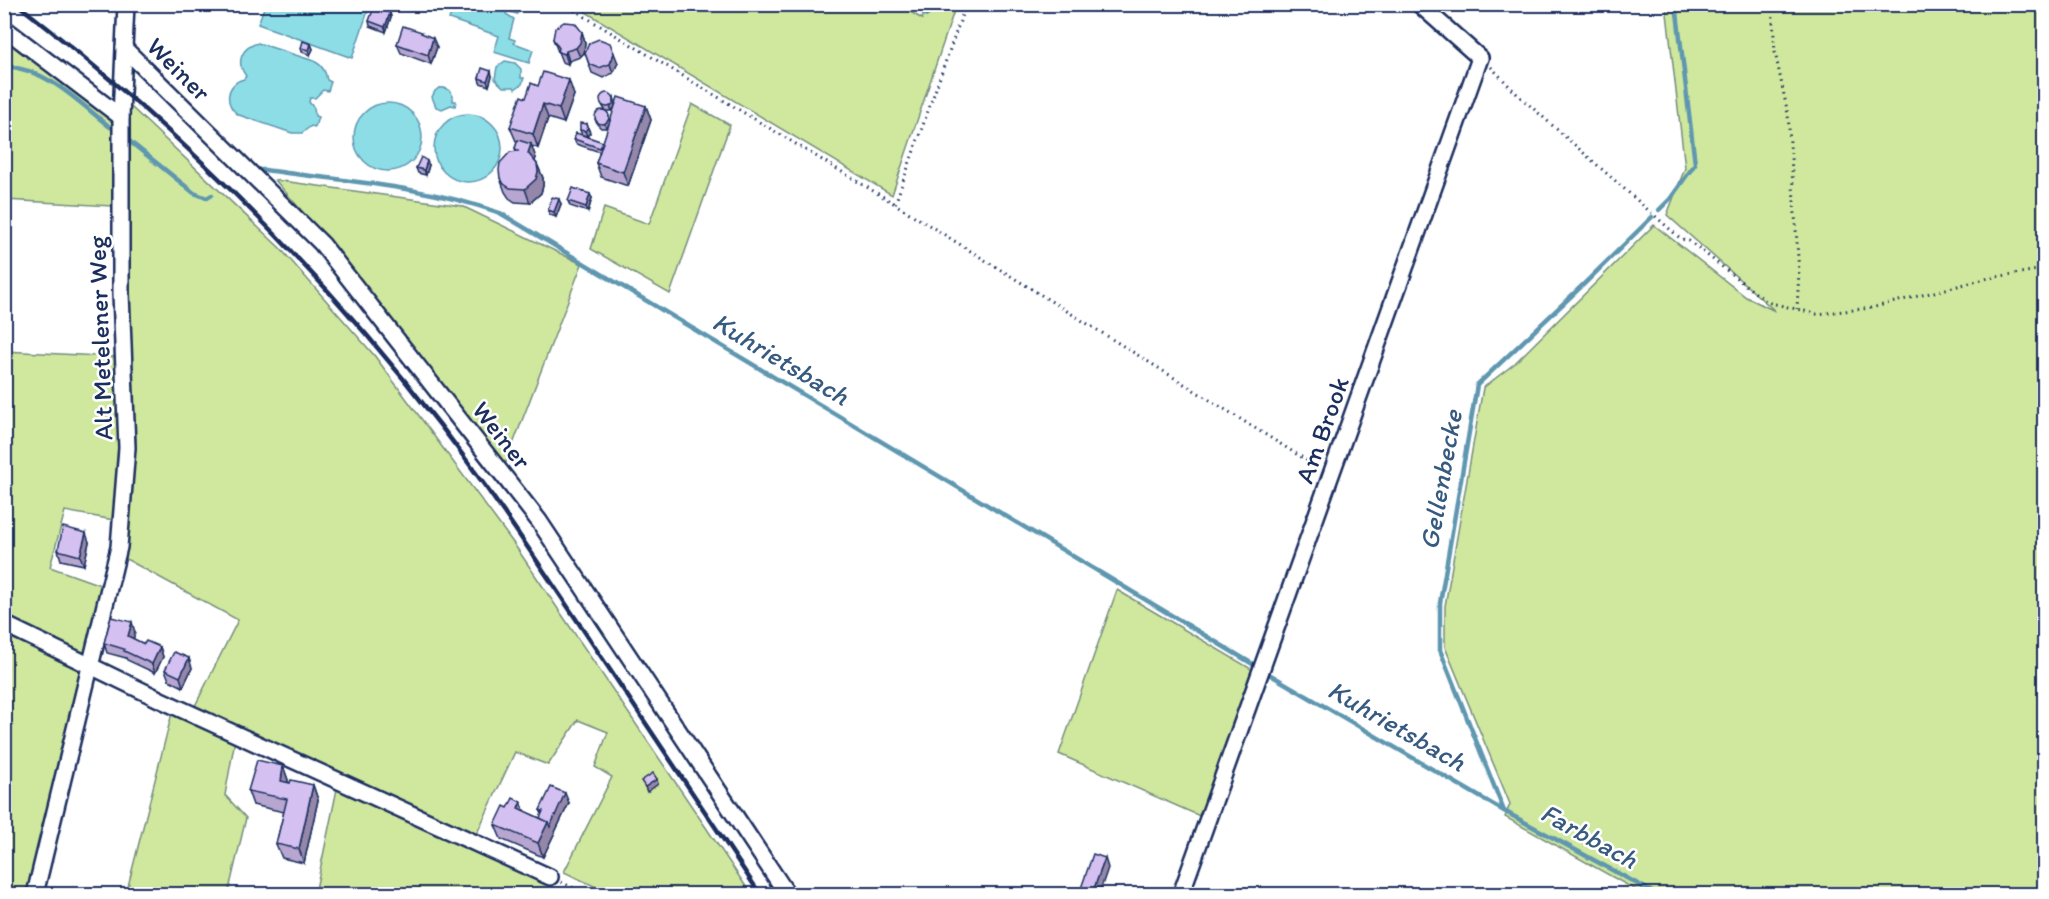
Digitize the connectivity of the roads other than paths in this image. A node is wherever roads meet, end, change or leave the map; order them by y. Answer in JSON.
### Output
{"nodes":[{"id":1,"x":126,"y":4,"type":"edge"},
{"id":2,"x":1419,"y":4,"type":"edge"},
{"id":3,"x":4,"y":28,"type":"edge"},
{"id":4,"x":124,"y":48,"type":"junction"},
{"id":5,"x":121,"y":117,"type":"junction"},
{"id":6,"x":4,"y":624,"type":"edge"},
{"id":7,"x":91,"y":666,"type":"junction"},
{"id":8,"x":550,"y":877,"type":"road end"},
{"id":9,"x":35,"y":894,"type":"edge"},
{"id":10,"x":787,"y":894,"type":"edge"},
{"id":11,"x":1182,"y":894,"type":"edge"}],
"edges":[{"from":1,"to":4,"type":"street","name":"Alt Metelener Weg"},
{"from":2,"to":11,"type":"street","name":"Am Brook"},
{"from":3,"to":5,"type":"street"},
{"from":4,"to":5,"type":"street","name":"Alt Metelener Weg"},
{"from":4,"to":10,"type":"street","name":"Weiner"},
{"from":5,"to":7,"type":"street","name":"Alt Metelener Weg"},
{"from":6,"to":7,"type":"street"},
{"from":7,"to":8,"type":"street"},
{"from":7,"to":9,"type":"street","name":"Alt Metelener Weg"}]}
